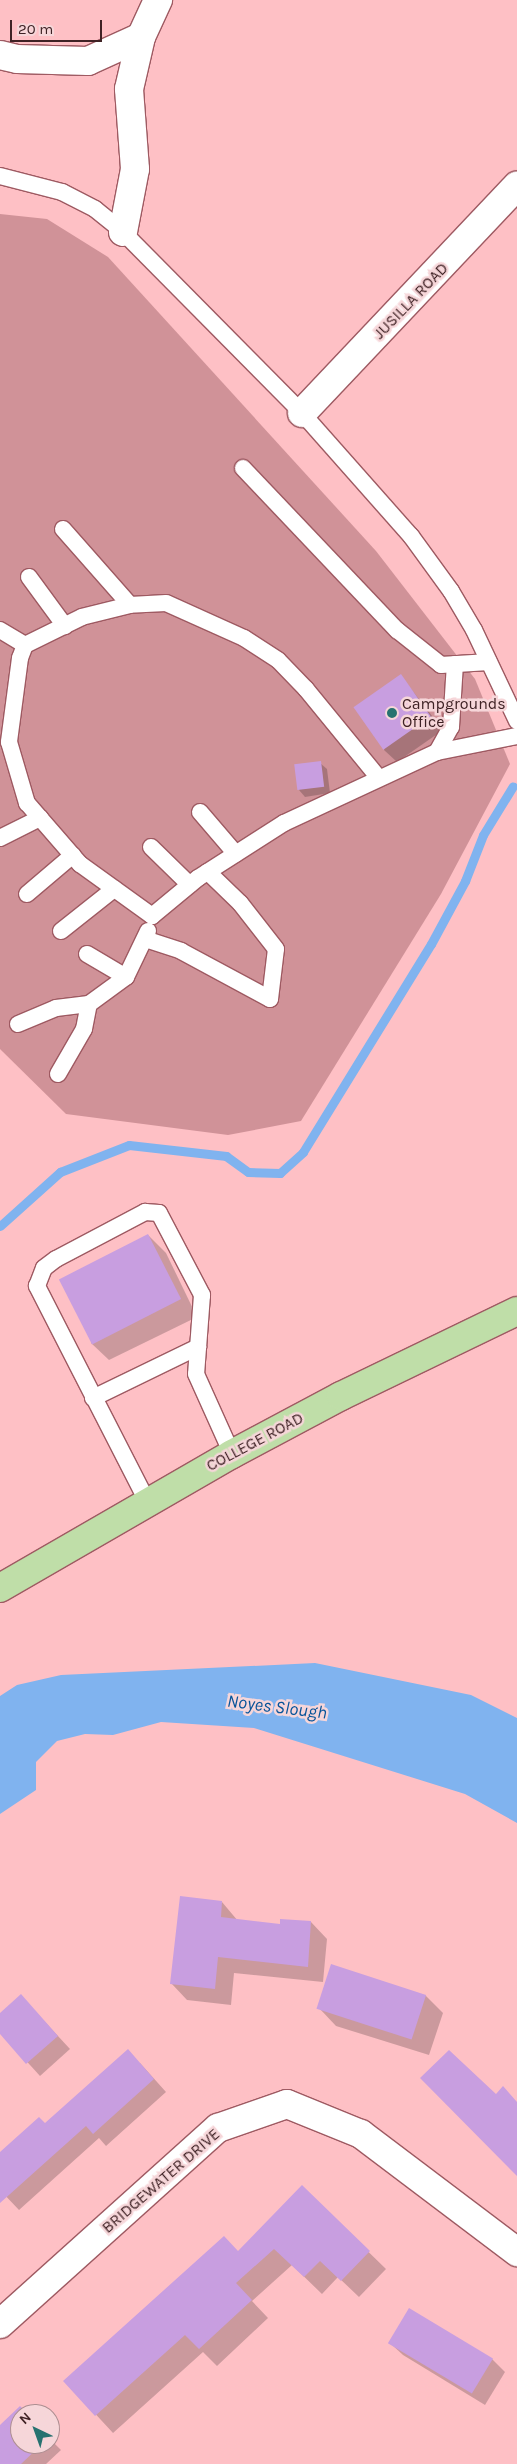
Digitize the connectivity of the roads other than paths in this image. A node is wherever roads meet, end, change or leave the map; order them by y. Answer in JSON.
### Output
{"nodes":[{"id":1,"x":158,"y":0,"type":"edge"},
{"id":2,"x":141,"y":37,"type":"junction"},
{"id":3,"x":0,"y":55,"type":"edge"},
{"id":4,"x":0,"y":176,"type":"edge"},
{"id":5,"x":517,"y":186,"type":"edge"},
{"id":6,"x":123,"y":232,"type":"junction"},
{"id":7,"x":302,"y":413,"type":"junction"},
{"id":8,"x":242,"y":468,"type":"dead end"},
{"id":9,"x":63,"y":529,"type":"dead end"},
{"id":10,"x":30,"y":577,"type":"dead end"},
{"id":11,"x":130,"y":605,"type":"junction"},
{"id":12,"x":65,"y":626,"type":"junction"},
{"id":13,"x":0,"y":630,"type":"edge"},
{"id":14,"x":25,"y":646,"type":"junction"},
{"id":15,"x":489,"y":662,"type":"junction"},
{"id":16,"x":454,"y":664,"type":"junction"},
{"id":17,"x":7,"y":688,"type":"edge"},
{"id":18,"x":517,"y":721,"type":"edge"},
{"id":19,"x":517,"y":736,"type":"edge"},
{"id":20,"x":437,"y":752,"type":"junction"},
{"id":21,"x":7,"y":756,"type":"edge"},
{"id":22,"x":378,"y":778,"type":"junction"},
{"id":23,"x":200,"y":812,"type":"dead end"},
{"id":24,"x":40,"y":818,"type":"junction"},
{"id":25,"x":0,"y":838,"type":"edge"},
{"id":26,"x":151,"y":847,"type":"dead end"},
{"id":27,"x":236,"y":854,"type":"junction"},
{"id":28,"x":73,"y":855,"type":"junction"},
{"id":29,"x":208,"y":872,"type":"junction"},
{"id":30,"x":190,"y":885,"type":"junction"},
{"id":31,"x":114,"y":889,"type":"junction"},
{"id":32,"x":27,"y":894,"type":"dead end"},
{"id":33,"x":152,"y":916,"type":"junction"},
{"id":34,"x":61,"y":931,"type":"dead end"},
{"id":35,"x":145,"y":939,"type":"junction"},
{"id":36,"x":87,"y":954,"type":"dead end"},
{"id":37,"x":126,"y":977,"type":"junction"},
{"id":38,"x":89,"y":1004,"type":"junction"},
{"id":39,"x":18,"y":1024,"type":"dead end"},
{"id":40,"x":58,"y":1074,"type":"dead end"},
{"id":41,"x":517,"y":1311,"type":"edge"},
{"id":42,"x":198,"y":1347,"type":"junction"},
{"id":43,"x":93,"y":1398,"type":"junction"},
{"id":44,"x":232,"y":1454,"type":"junction"},
{"id":45,"x":147,"y":1500,"type":"junction"},
{"id":46,"x":0,"y":1588,"type":"edge"},
{"id":47,"x":517,"y":2252,"type":"edge"},
{"id":48,"x":0,"y":2324,"type":"edge"}],
"edges":[{"from":1,"to":2,"type":"street"},
{"from":2,"to":3,"type":"street"},
{"from":2,"to":6,"type":"street"},
{"from":4,"to":6,"type":"lane"},
{"from":5,"to":7,"type":"street","name":"JUSILLA ROAD"},
{"from":6,"to":7,"type":"lane"},
{"from":7,"to":15,"type":"lane"},
{"from":8,"to":16,"type":"lane"},
{"from":9,"to":11,"type":"lane"},
{"from":10,"to":12,"type":"lane"},
{"from":11,"to":12,"type":"lane"},
{"from":11,"to":22,"type":"lane"},
{"from":12,"to":14,"type":"lane"},
{"from":13,"to":14,"type":"lane"},
{"from":14,"to":17,"type":"lane"},
{"from":15,"to":16,"type":"lane"},
{"from":15,"to":18,"type":"lane"},
{"from":16,"to":20,"type":"lane"},
{"from":17,"to":21,"type":"lane"},
{"from":19,"to":20,"type":"lane"},
{"from":20,"to":22,"type":"lane"},
{"from":21,"to":24,"type":"lane"},
{"from":22,"to":27,"type":"lane"},
{"from":23,"to":27,"type":"lane"},
{"from":24,"to":25,"type":"lane"},
{"from":24,"to":28,"type":"lane"},
{"from":26,"to":30,"type":"lane"},
{"from":27,"to":29,"type":"lane"},
{"from":28,"to":31,"type":"lane"},
{"from":28,"to":32,"type":"lane"},
{"from":29,"to":30,"type":"lane"},
{"from":29,"to":35,"type":"lane"},
{"from":30,"to":33,"type":"lane"},
{"from":31,"to":33,"type":"lane"},
{"from":31,"to":34,"type":"lane"},
{"from":33,"to":35,"type":"lane"},
{"from":35,"to":37,"type":"lane"},
{"from":36,"to":37,"type":"lane"},
{"from":37,"to":38,"type":"lane"},
{"from":38,"to":39,"type":"lane"},
{"from":38,"to":40,"type":"lane"},
{"from":41,"to":44,"type":"main road","name":"COLLEGE ROAD"},
{"from":42,"to":43,"type":"lane"},
{"from":42,"to":43,"type":"lane"},
{"from":42,"to":44,"type":"lane"},
{"from":43,"to":45,"type":"lane"},
{"from":44,"to":45,"type":"main road","name":"COLLEGE ROAD"},
{"from":45,"to":46,"type":"main road","name":"COLLEGE ROAD"},
{"from":47,"to":48,"type":"street","name":"BRIDGEWATER DRIVE"}]}
